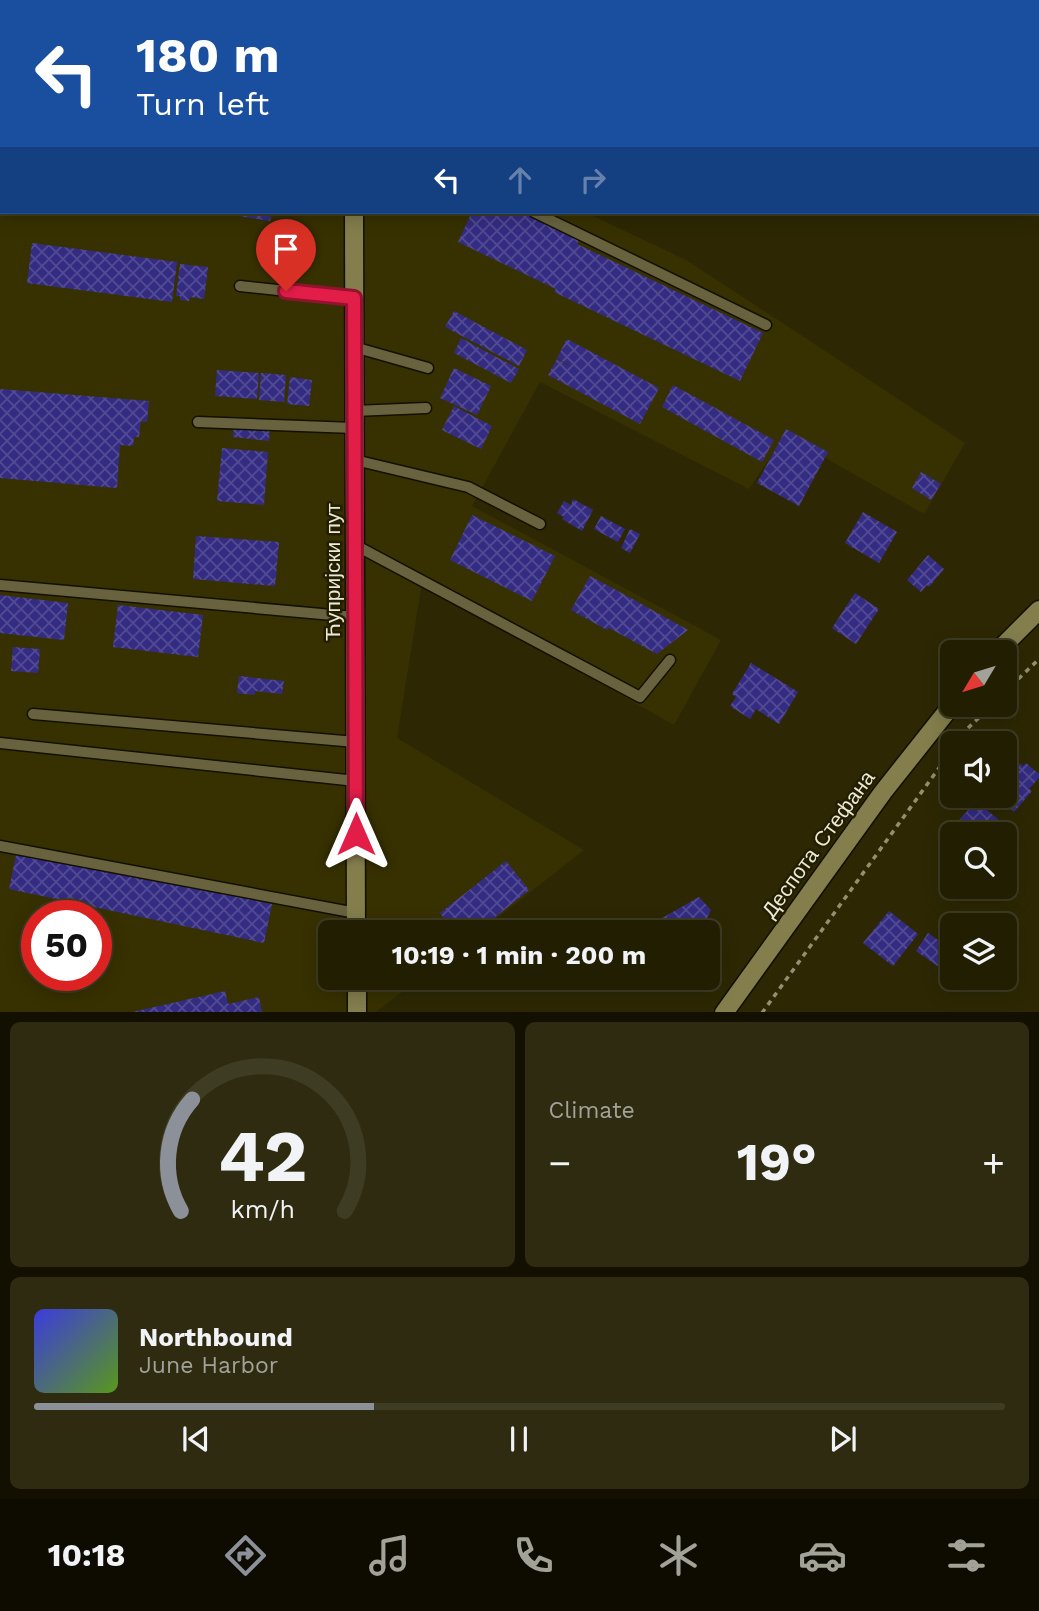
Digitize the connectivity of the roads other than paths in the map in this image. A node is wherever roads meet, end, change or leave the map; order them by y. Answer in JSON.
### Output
{"nodes":[{"id":1,"x":354,"y":214,"type":"edge"},
{"id":2,"x":538,"y":214,"type":"edge"},
{"id":3,"x":240,"y":286,"type":"dead end"},
{"id":4,"x":354,"y":298,"type":"junction"},
{"id":5,"x":766,"y":325,"type":"dead end"},
{"id":6,"x":354,"y":347,"type":"junction"},
{"id":7,"x":428,"y":368,"type":"dead end"},
{"id":8,"x":426,"y":408,"type":"dead end"},
{"id":9,"x":354,"y":419,"type":"junction"},
{"id":10,"x":198,"y":422,"type":"dead end"},
{"id":11,"x":355,"y":460,"type":"junction"},
{"id":12,"x":540,"y":524,"type":"dead end"},
{"id":13,"x":355,"y":545,"type":"junction"},
{"id":14,"x":0,"y":584,"type":"edge"},
{"id":15,"x":1039,"y":610,"type":"edge"},
{"id":16,"x":355,"y":618,"type":"junction"},
{"id":17,"x":1009,"y":640,"type":"edge"},
{"id":18,"x":670,"y":660,"type":"dead end"},
{"id":19,"x":33,"y":715,"type":"dead end"},
{"id":20,"x":942,"y":718,"type":"edge"},
{"id":21,"x":356,"y":742,"type":"junction"},
{"id":22,"x":0,"y":743,"type":"edge"},
{"id":23,"x":356,"y":781,"type":"junction"},
{"id":24,"x":0,"y":846,"type":"edge"},
{"id":25,"x":356,"y":913,"type":"junction"},
{"id":26,"x":356,"y":920,"type":"edge"},
{"id":27,"x":356,"y":990,"type":"edge"},
{"id":28,"x":357,"y":1012,"type":"edge"},
{"id":29,"x":725,"y":1012,"type":"edge"}],
"edges":[{"from":1,"to":4,"type":"main road","name":"Ћупријски пут"},
{"from":2,"to":5,"type":"lane"},
{"from":3,"to":4,"type":"lane"},
{"from":4,"to":6,"type":"main road","name":"Ћупријски пут"},
{"from":6,"to":7,"type":"lane"},
{"from":6,"to":9,"type":"main road","name":"Ћупријски пут"},
{"from":8,"to":9,"type":"lane"},
{"from":9,"to":10,"type":"lane"},
{"from":9,"to":11,"type":"main road","name":"Ћупријски пут"},
{"from":11,"to":12,"type":"lane"},
{"from":11,"to":13,"type":"main road","name":"Ћупријски пут"},
{"from":13,"to":16,"type":"main road","name":"Ћупријски пут"},
{"from":13,"to":18,"type":"lane"},
{"from":14,"to":16,"type":"lane"},
{"from":15,"to":17,"type":"main road"},
{"from":16,"to":21,"type":"main road","name":"Ћупријски пут"},
{"from":19,"to":21,"type":"lane"},
{"from":20,"to":29,"type":"main road","name":"Деспота Стефана"},
{"from":21,"to":23,"type":"main road","name":"Ћупријски пут"},
{"from":22,"to":23,"type":"lane"},
{"from":23,"to":25,"type":"main road","name":"Ћупријски пут"},
{"from":24,"to":25,"type":"lane"},
{"from":25,"to":26,"type":"main road","name":"Ћупријски пут"},
{"from":27,"to":28,"type":"main road"}]}
